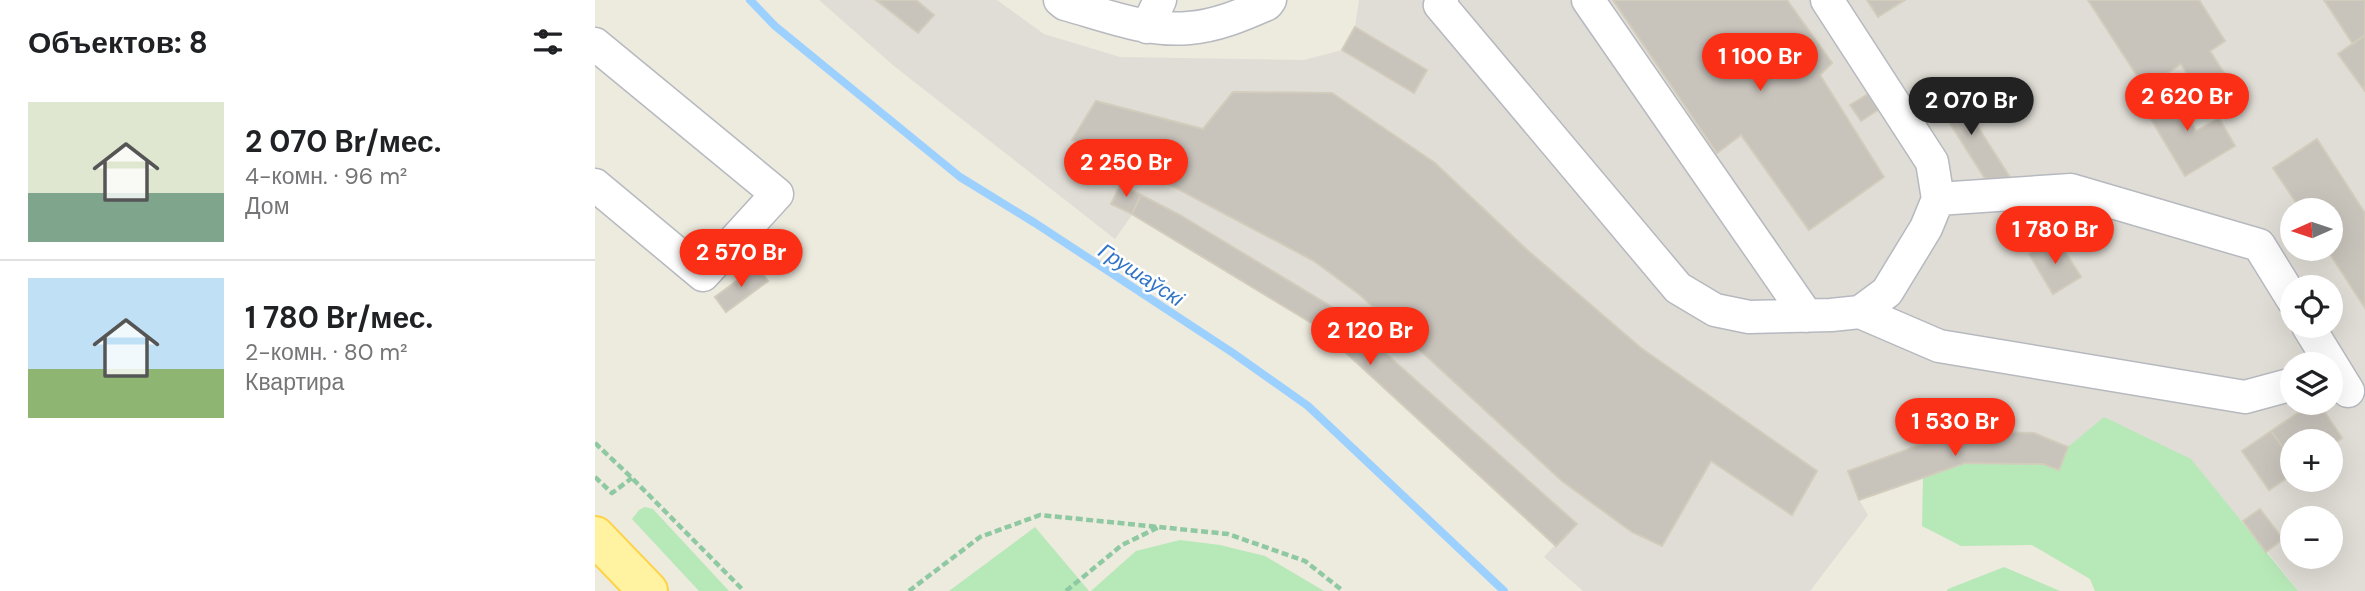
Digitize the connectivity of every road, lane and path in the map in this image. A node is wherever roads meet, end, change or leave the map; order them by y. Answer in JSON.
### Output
{"nodes":[{"id":1,"x":1060,"y":0,"type":"edge"},
{"id":2,"x":1270,"y":0,"type":"edge"},
{"id":3,"x":1442,"y":0,"type":"edge"},
{"id":4,"x":1588,"y":0,"type":"edge"},
{"id":5,"x":1827,"y":0,"type":"edge"},
{"id":6,"x":1154,"y":13,"type":"edge"},
{"id":7,"x":595,"y":44,"type":"edge"},
{"id":8,"x":595,"y":185,"type":"edge"},
{"id":9,"x":1938,"y":199,"type":"junction"},
{"id":10,"x":2280,"y":279,"type":"edge"},
{"id":11,"x":1860,"y":312,"type":"junction"},
{"id":12,"x":1807,"y":316,"type":"junction"},
{"id":13,"x":2315,"y":338,"type":"edge"},
{"id":14,"x":2280,"y":388,"type":"edge"},
{"id":15,"x":2348,"y":395,"type":"edge"},
{"id":16,"x":595,"y":443,"type":"edge"},
{"id":17,"x":595,"y":477,"type":"edge"},
{"id":18,"x":632,"y":478,"type":"junction"},
{"id":19,"x":1160,"y":526,"type":"junction"},
{"id":20,"x":595,"y":536,"type":"edge"},
{"id":21,"x":648,"y":591,"type":"edge"},
{"id":22,"x":744,"y":591,"type":"edge"},
{"id":23,"x":909,"y":591,"type":"edge"},
{"id":24,"x":1066,"y":591,"type":"edge"},
{"id":25,"x":1343,"y":591,"type":"edge"}],
"edges":[{"from":1,"to":6,"type":"lane"},
{"from":2,"to":6,"type":"lane"},
{"from":3,"to":12,"type":"lane"},
{"from":4,"to":12,"type":"lane"},
{"from":5,"to":9,"type":"lane"},
{"from":7,"to":8,"type":"lane"},
{"from":9,"to":10,"type":"lane"},
{"from":9,"to":11,"type":"lane"},
{"from":11,"to":12,"type":"lane"},
{"from":11,"to":14,"type":"lane"},
{"from":13,"to":15,"type":"lane"},
{"from":16,"to":18,"type":"path"},
{"from":17,"to":18,"type":"path"},
{"from":18,"to":22,"type":"path"},
{"from":19,"to":23,"type":"path"},
{"from":19,"to":24,"type":"path"},
{"from":19,"to":25,"type":"path"},
{"from":20,"to":21,"type":"main road"}]}
